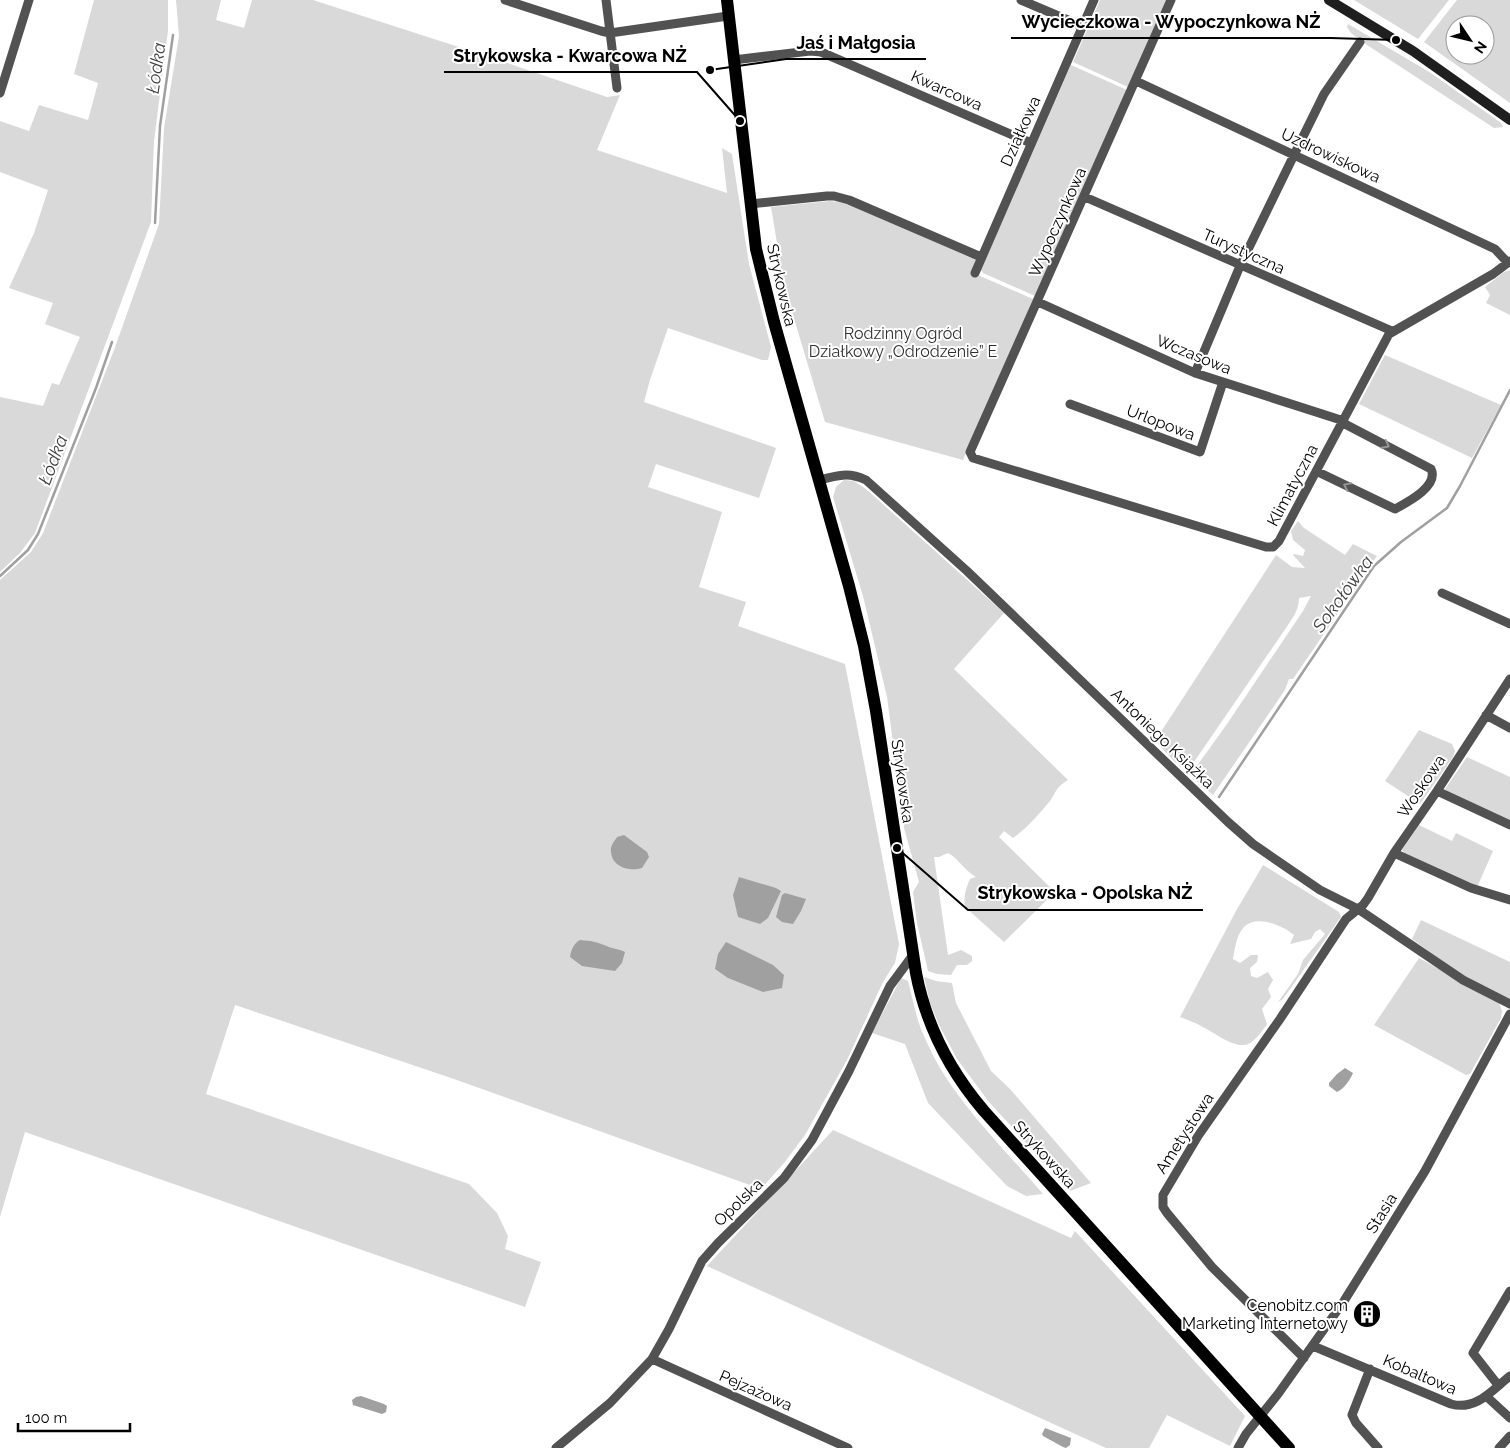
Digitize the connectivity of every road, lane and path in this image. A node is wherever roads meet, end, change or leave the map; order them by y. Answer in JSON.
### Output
{"nodes":[{"id":1,"x":29,"y":0,"type":"edge"},
{"id":2,"x":505,"y":0,"type":"edge"},
{"id":3,"x":606,"y":0,"type":"edge"},
{"id":4,"x":727,"y":0,"type":"edge"},
{"id":5,"x":1022,"y":0,"type":"edge"},
{"id":6,"x":1094,"y":0,"type":"edge"},
{"id":7,"x":1171,"y":0,"type":"edge"},
{"id":8,"x":1329,"y":0,"type":"edge"},
{"id":9,"x":728,"y":16,"type":"junction"},
{"id":10,"x":1082,"y":26,"type":"junction"},
{"id":11,"x":610,"y":32,"type":"junction"},
{"id":12,"x":1360,"y":42,"type":"dead end"},
{"id":13,"x":733,"y":60,"type":"junction"},
{"id":14,"x":1136,"y":81,"type":"junction"},
{"id":15,"x":617,"y":88,"type":"dead end"},
{"id":16,"x":0,"y":93,"type":"edge"},
{"id":17,"x":1510,"y":120,"type":"edge"},
{"id":18,"x":1031,"y":143,"type":"junction"},
{"id":19,"x":1294,"y":155,"type":"junction"},
{"id":20,"x":1085,"y":197,"type":"junction"},
{"id":21,"x":750,"y":204,"type":"junction"},
{"id":22,"x":981,"y":257,"type":"junction"},
{"id":23,"x":1509,"y":262,"type":"edge"},
{"id":24,"x":1240,"y":266,"type":"junction"},
{"id":25,"x":975,"y":273,"type":"dead end"},
{"id":26,"x":1038,"y":302,"type":"junction"},
{"id":27,"x":1392,"y":331,"type":"junction"},
{"id":28,"x":1195,"y":373,"type":"junction"},
{"id":29,"x":1223,"y":382,"type":"junction"},
{"id":30,"x":1070,"y":404,"type":"dead end"},
{"id":31,"x":1343,"y":422,"type":"junction"},
{"id":32,"x":971,"y":456,"type":"joint"},
{"id":33,"x":1316,"y":471,"type":"junction"},
{"id":34,"x":819,"y":480,"type":"junction"},
{"id":35,"x":1442,"y":593,"type":"dead end"},
{"id":36,"x":1510,"y":624,"type":"edge"},
{"id":37,"x":1510,"y":679,"type":"edge"},
{"id":38,"x":1486,"y":715,"type":"junction"},
{"id":39,"x":1510,"y":728,"type":"edge"},
{"id":40,"x":1437,"y":791,"type":"junction"},
{"id":41,"x":1510,"y":825,"type":"edge"},
{"id":42,"x":1394,"y":853,"type":"junction"},
{"id":43,"x":1510,"y":900,"type":"edge"},
{"id":44,"x":1358,"y":909,"type":"junction"},
{"id":45,"x":913,"y":955,"type":"junction"},
{"id":46,"x":1510,"y":1004,"type":"edge"},
{"id":47,"x":1510,"y":1014,"type":"edge"},
{"id":48,"x":1510,"y":1291,"type":"edge"},
{"id":49,"x":1313,"y":1346,"type":"junction"},
{"id":50,"x":1304,"y":1358,"type":"junction"},
{"id":51,"x":652,"y":1359,"type":"junction"},
{"id":52,"x":1370,"y":1369,"type":"junction"},
{"id":53,"x":1510,"y":1376,"type":"edge"},
{"id":54,"x":1498,"y":1385,"type":"junction"},
{"id":55,"x":1486,"y":1396,"type":"junction"},
{"id":56,"x":1260,"y":1416,"type":"junction"},
{"id":57,"x":1510,"y":1418,"type":"edge"},
{"id":58,"x":1510,"y":1436,"type":"edge"},
{"id":59,"x":556,"y":1448,"type":"edge"},
{"id":60,"x":848,"y":1448,"type":"edge"},
{"id":61,"x":1238,"y":1448,"type":"edge"},
{"id":62,"x":1289,"y":1448,"type":"edge"},
{"id":63,"x":1378,"y":1448,"type":"edge"},
{"id":64,"x":1499,"y":1448,"type":"edge"}],
"edges":[{"from":1,"to":16,"type":"street"},
{"from":2,"to":11,"type":"street"},
{"from":3,"to":11,"type":"street"},
{"from":4,"to":9,"type":"main road","name":"Strykowska"},
{"from":5,"to":10,"type":"street"},
{"from":6,"to":10,"type":"street","name":"Działkowa"},
{"from":7,"to":14,"type":"street","name":"Wypoczynkowa"},
{"from":8,"to":17,"type":"street"},
{"from":9,"to":11,"type":"street"},
{"from":9,"to":13,"type":"main road","name":"Strykowska"},
{"from":10,"to":18,"type":"street","name":"Działkowa"},
{"from":11,"to":15,"type":"street"},
{"from":12,"to":19,"type":"street"},
{"from":13,"to":18,"type":"street","name":"Kwarcowa"},
{"from":13,"to":21,"type":"main road","name":"Strykowska"},
{"from":14,"to":19,"type":"street","name":"Uzdrowiskowa"},
{"from":14,"to":20,"type":"street","name":"Wypoczynkowa"},
{"from":18,"to":22,"type":"street","name":"Działkowa"},
{"from":19,"to":23,"type":"street","name":"Uzdrowiskowa"},
{"from":19,"to":24,"type":"street"},
{"from":20,"to":24,"type":"street","name":"Turystyczna"},
{"from":20,"to":26,"type":"street","name":"Wypoczynkowa"},
{"from":21,"to":22,"type":"street"},
{"from":21,"to":34,"type":"main road","name":"Strykowska"},
{"from":22,"to":25,"type":"street","name":"Działkowa"},
{"from":23,"to":27,"type":"street"},
{"from":24,"to":27,"type":"street","name":"Turystyczna"},
{"from":24,"to":28,"type":"street"},
{"from":26,"to":28,"type":"street","name":"Wczasowa"},
{"from":26,"to":32,"type":"street","name":"Wypoczynkowa"},
{"from":27,"to":31,"type":"street","name":"Klimatyczna"},
{"from":28,"to":29,"type":"street","name":"Wczasowa"},
{"from":29,"to":30,"type":"street","name":"Urlopowa"},
{"from":29,"to":31,"type":"street","name":"Wczasowa"},
{"from":31,"to":33,"type":"street","name":"Klimatyczna"},
{"from":31,"to":33,"type":"street","name":"Wczasowa","one_way":true},
{"from":32,"to":33,"type":"street","name":"Klimatyczna"},
{"from":34,"to":44,"type":"street","name":"Antoniego Książka"},
{"from":34,"to":45,"type":"main road","name":"Strykowska"},
{"from":35,"to":36,"type":"street"},
{"from":37,"to":38,"type":"street","name":"Woskowa"},
{"from":38,"to":39,"type":"street"},
{"from":38,"to":40,"type":"street","name":"Woskowa"},
{"from":40,"to":41,"type":"street"},
{"from":40,"to":42,"type":"street","name":"Woskowa"},
{"from":42,"to":43,"type":"street"},
{"from":42,"to":44,"type":"street","name":"Woskowa"},
{"from":44,"to":46,"type":"street","name":"Antoniego Książka"},
{"from":44,"to":50,"type":"street","name":"Ametystowa"},
{"from":45,"to":51,"type":"street","name":"Opolska"},
{"from":45,"to":56,"type":"main road","name":"Strykowska"},
{"from":47,"to":49,"type":"street","name":"Stasia"},
{"from":48,"to":54,"type":"street"},
{"from":49,"to":50,"type":"street","name":"Stasia"},
{"from":49,"to":52,"type":"street","name":"Kobaltowa"},
{"from":50,"to":56,"type":"street","name":"Stasia"},
{"from":51,"to":59,"type":"street","name":"Opolska"},
{"from":51,"to":60,"type":"street","name":"Pejzażowa"},
{"from":52,"to":55,"type":"street","name":"Kobaltowa"},
{"from":52,"to":63,"type":"street"},
{"from":53,"to":54,"type":"street","name":"Kobaltowa"},
{"from":54,"to":55,"type":"street","name":"Kobaltowa"},
{"from":55,"to":57,"type":"street"},
{"from":56,"to":61,"type":"street","name":"Stasia"},
{"from":56,"to":62,"type":"main road","name":"Strykowska"},
{"from":58,"to":64,"type":"street"}]}
